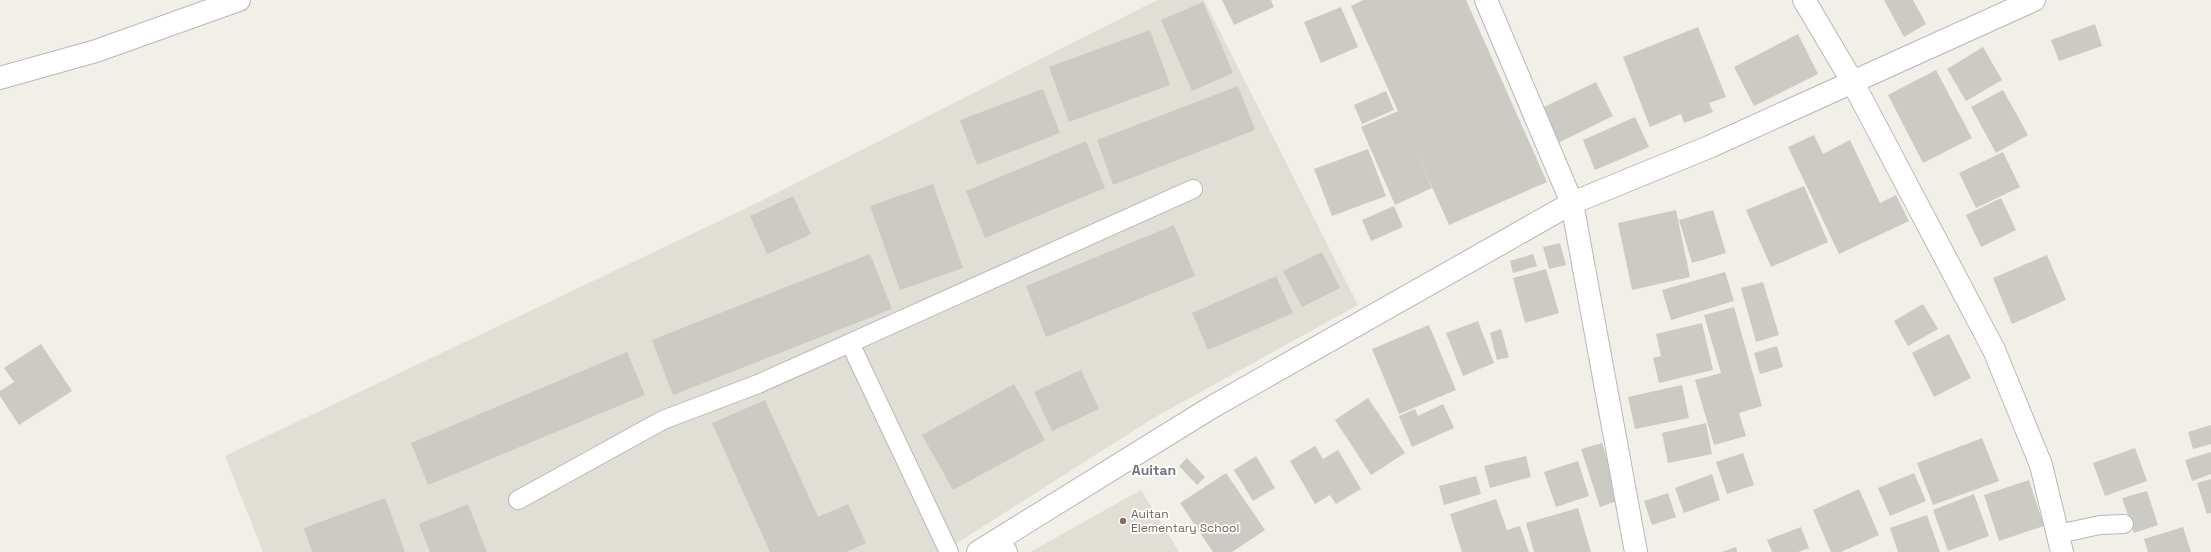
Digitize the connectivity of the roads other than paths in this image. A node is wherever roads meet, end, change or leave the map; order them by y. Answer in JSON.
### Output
{"nodes":[{"id":1,"x":239,"y":0,"type":"edge"},
{"id":2,"x":1486,"y":0,"type":"edge"},
{"id":3,"x":1804,"y":0,"type":"edge"},
{"id":4,"x":2034,"y":0,"type":"edge"},
{"id":5,"x":0,"y":78,"type":"edge"},
{"id":6,"x":1852,"y":82,"type":"junction"},
{"id":7,"x":1193,"y":189,"type":"dead end"},
{"id":8,"x":1572,"y":203,"type":"junction"},
{"id":9,"x":850,"y":343,"type":"junction"},
{"id":10,"x":518,"y":500,"type":"dead end"},
{"id":11,"x":2124,"y":524,"type":"dead end"},
{"id":12,"x":2060,"y":543,"type":"edge"},
{"id":13,"x":1004,"y":545,"type":"edge"},
{"id":14,"x":949,"y":552,"type":"edge"},
{"id":15,"x":978,"y":552,"type":"edge"},
{"id":16,"x":1636,"y":552,"type":"edge"}],
"edges":[{"from":1,"to":5,"type":"street"},
{"from":2,"to":8,"type":"street"},
{"from":3,"to":6,"type":"street"},
{"from":4,"to":6,"type":"street"},
{"from":6,"to":8,"type":"street"},
{"from":6,"to":12,"type":"street"},
{"from":7,"to":9,"type":"lane"},
{"from":8,"to":13,"type":"street"},
{"from":8,"to":16,"type":"street"},
{"from":9,"to":10,"type":"lane"},
{"from":9,"to":14,"type":"lane"},
{"from":11,"to":12,"type":"lane"},
{"from":13,"to":15,"type":"street"}]}
